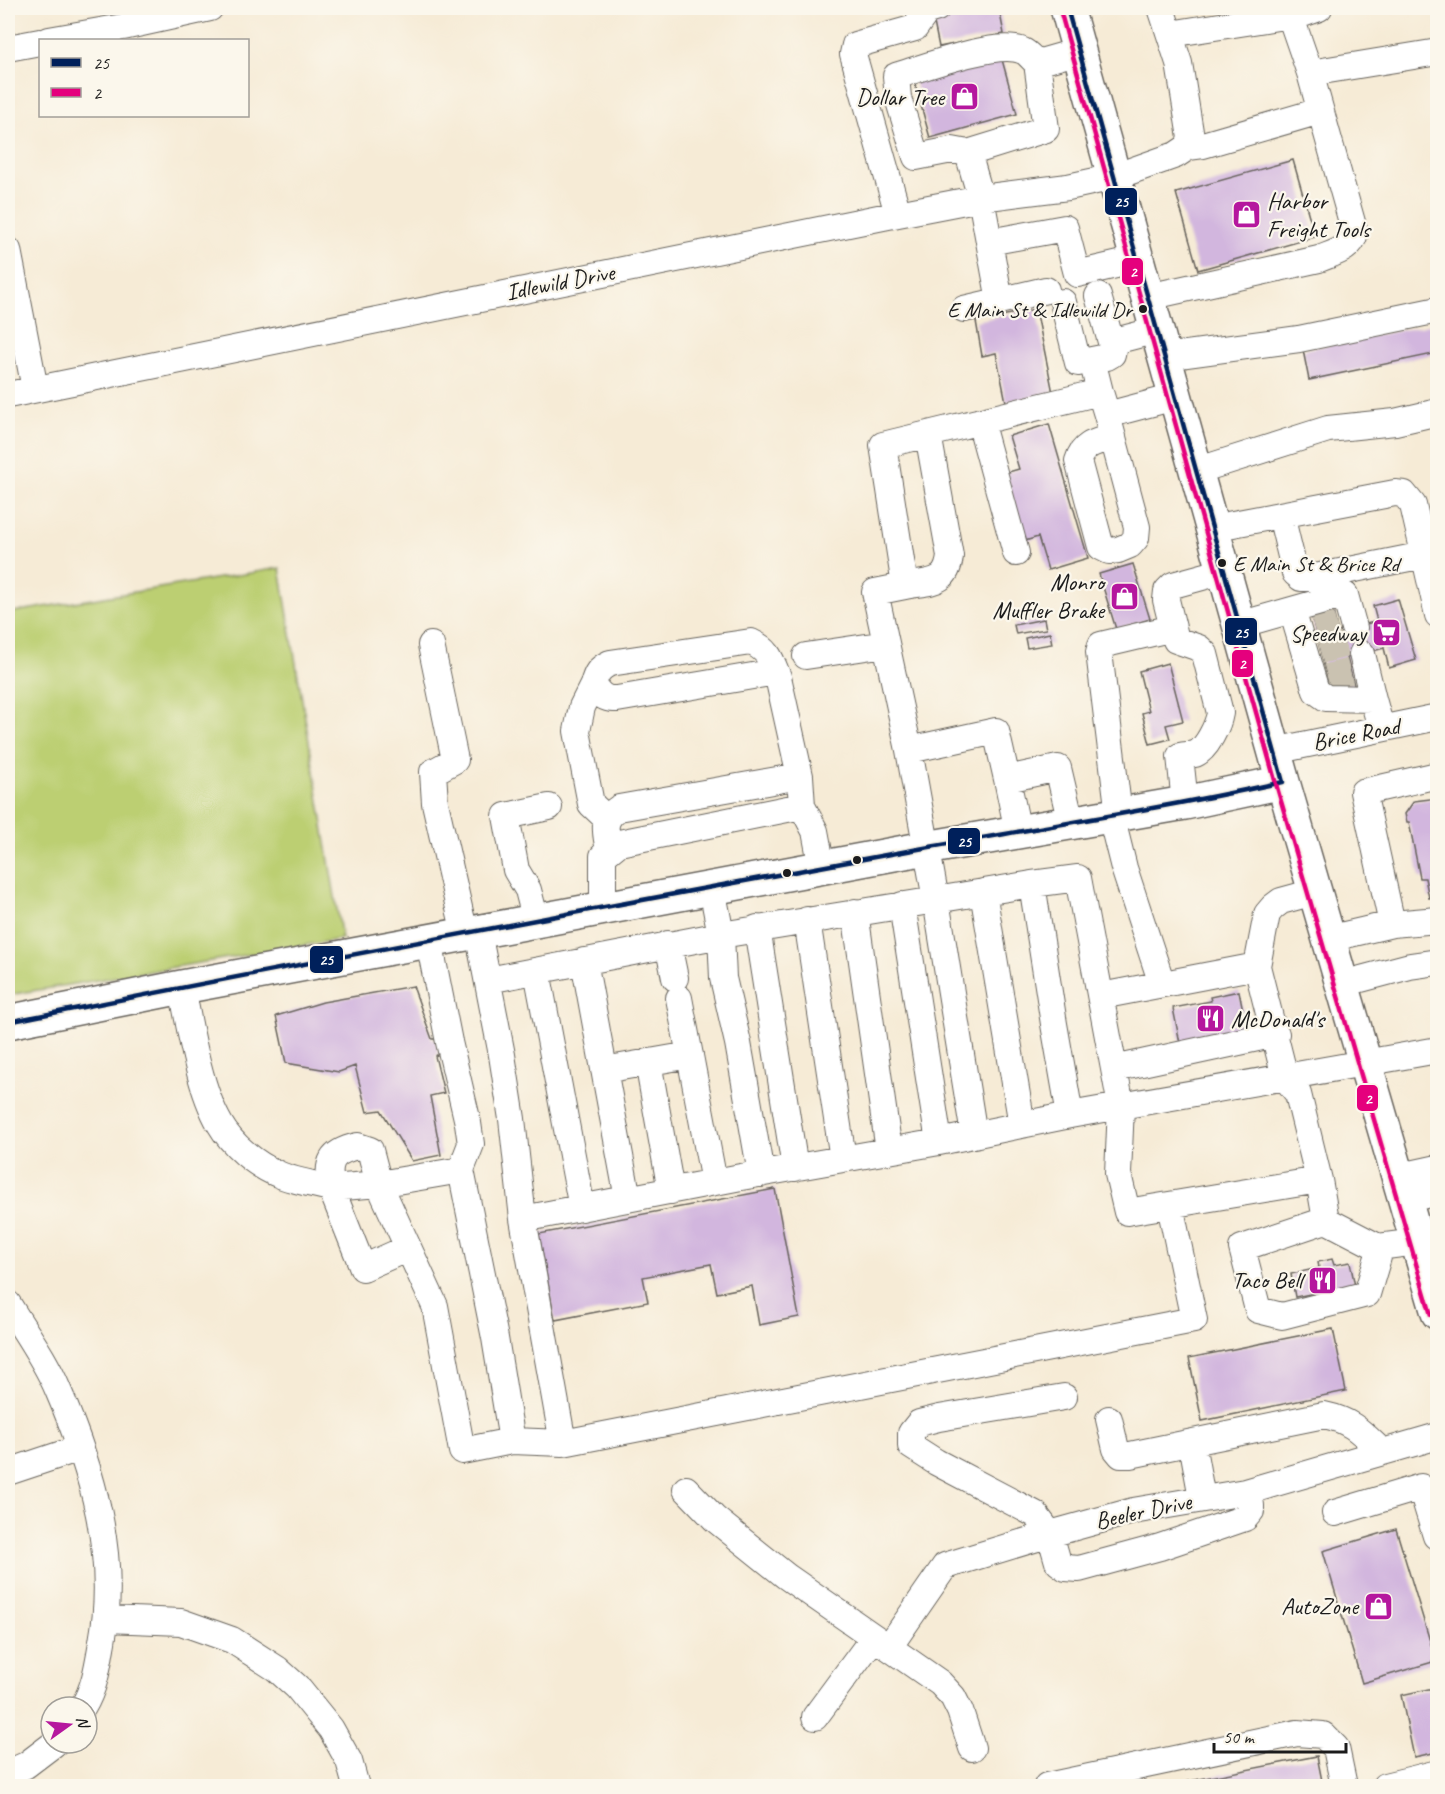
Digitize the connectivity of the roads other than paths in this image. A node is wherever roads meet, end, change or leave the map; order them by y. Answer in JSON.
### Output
{"nodes":[{"id":1,"x":210,"y":8,"type":"edge"},
{"id":2,"x":937,"y":8,"type":"edge"},
{"id":3,"x":1067,"y":8,"type":"edge"},
{"id":4,"x":1161,"y":8,"type":"edge"},
{"id":5,"x":1319,"y":8,"type":"edge"},
{"id":6,"x":1290,"y":15,"type":"junction"},
{"id":7,"x":1170,"y":34,"type":"junction"},
{"id":8,"x":55,"y":39,"type":"edge"},
{"id":9,"x":39,"y":42,"type":"edge"},
{"id":10,"x":8,"y":48,"type":"edge"},
{"id":11,"x":1079,"y":51,"type":"junction"},
{"id":12,"x":1437,"y":52,"type":"edge"},
{"id":13,"x":1037,"y":63,"type":"junction"},
{"id":14,"x":1310,"y":74,"type":"junction"},
{"id":15,"x":1320,"y":111,"type":"junction"},
{"id":16,"x":1188,"y":147,"type":"junction"},
{"id":17,"x":968,"y":153,"type":"junction"},
{"id":18,"x":1114,"y":177,"type":"junction"},
{"id":19,"x":981,"y":198,"type":"junction"},
{"id":20,"x":898,"y":214,"type":"junction"},
{"id":21,"x":989,"y":242,"type":"junction"},
{"id":22,"x":8,"y":250,"type":"edge"},
{"id":23,"x":1137,"y":260,"type":"junction"},
{"id":24,"x":1098,"y":296,"type":"dead end"},
{"id":25,"x":1148,"y":297,"type":"junction"},
{"id":26,"x":1000,"y":301,"type":"junction"},
{"id":27,"x":964,"y":309,"type":"dead end"},
{"id":28,"x":1437,"y":310,"type":"edge"},
{"id":29,"x":1111,"y":342,"type":"junction"},
{"id":30,"x":1160,"y":343,"type":"junction"},
{"id":31,"x":1092,"y":360,"type":"junction"},
{"id":32,"x":35,"y":389,"type":"junction"},
{"id":33,"x":8,"y":395,"type":"edge"},
{"id":34,"x":1175,"y":398,"type":"junction"},
{"id":35,"x":1437,"y":412,"type":"edge"},
{"id":36,"x":1106,"y":415,"type":"junction"},
{"id":37,"x":980,"y":422,"type":"junction"},
{"id":38,"x":928,"y":434,"type":"junction"},
{"id":39,"x":1196,"y":471,"type":"junction"},
{"id":40,"x":1281,"y":515,"type":"junction"},
{"id":41,"x":1212,"y":528,"type":"junction"},
{"id":42,"x":1017,"y":553,"type":"dead end"},
{"id":43,"x":1424,"y":555,"type":"junction"},
{"id":44,"x":1224,"y":571,"type":"junction"},
{"id":45,"x":905,"y":586,"type":"junction"},
{"id":46,"x":1437,"y":615,"type":"edge"},
{"id":47,"x":1239,"y":625,"type":"junction"},
{"id":48,"x":1173,"y":628,"type":"junction"},
{"id":49,"x":886,"y":644,"type":"junction"},
{"id":50,"x":431,"y":645,"type":"dead end"},
{"id":51,"x":806,"y":656,"type":"dead end"},
{"id":52,"x":1249,"y":662,"type":"junction"},
{"id":53,"x":1343,"y":670,"type":"junction"},
{"id":54,"x":776,"y":672,"type":"junction"},
{"id":55,"x":1210,"y":673,"type":"junction"},
{"id":56,"x":593,"y":685,"type":"junction"},
{"id":57,"x":1373,"y":699,"type":"junction"},
{"id":58,"x":1437,"y":717,"type":"edge"},
{"id":59,"x":1381,"y":728,"type":"junction"},
{"id":60,"x":909,"y":750,"type":"junction"},
{"id":61,"x":1274,"y":751,"type":"junction"},
{"id":62,"x":1437,"y":775,"type":"edge"},
{"id":63,"x":800,"y":776,"type":"junction"},
{"id":64,"x":1007,"y":778,"type":"junction"},
{"id":65,"x":1283,"y":782,"type":"junction"},
{"id":66,"x":1185,"y":803,"type":"junction"},
{"id":67,"x":802,"y":806,"type":"junction"},
{"id":68,"x":549,"y":807,"type":"dead end"},
{"id":69,"x":1115,"y":815,"type":"junction"},
{"id":70,"x":607,"y":819,"type":"junction"},
{"id":71,"x":1071,"y":823,"type":"junction"},
{"id":72,"x":1018,"y":832,"type":"junction"},
{"id":73,"x":926,"y":848,"type":"junction"},
{"id":74,"x":609,"y":851,"type":"junction"},
{"id":75,"x":822,"y":867,"type":"junction"},
{"id":76,"x":1032,"y":884,"type":"junction"},
{"id":77,"x":712,"y":888,"type":"junction"},
{"id":78,"x":983,"y":892,"type":"junction"},
{"id":79,"x":1314,"y":892,"type":"junction"},
{"id":80,"x":936,"y":900,"type":"junction"},
{"id":81,"x":903,"y":905,"type":"junction"},
{"id":82,"x":603,"y":908,"type":"junction"},
{"id":83,"x":855,"y":912,"type":"junction"},
{"id":84,"x":807,"y":920,"type":"junction"},
{"id":85,"x":1437,"y":920,"type":"edge"},
{"id":86,"x":536,"y":921,"type":"junction"},
{"id":87,"x":1392,"y":924,"type":"junction"},
{"id":88,"x":757,"y":928,"type":"junction"},
{"id":89,"x":472,"y":933,"type":"junction"},
{"id":90,"x":721,"y":935,"type":"junction"},
{"id":91,"x":1328,"y":939,"type":"junction"},
{"id":92,"x":429,"y":941,"type":"junction"},
{"id":93,"x":668,"y":944,"type":"junction"},
{"id":94,"x":584,"y":961,"type":"junction"},
{"id":95,"x":1437,"y":962,"type":"edge"},
{"id":96,"x":1257,"y":966,"type":"junction"},
{"id":97,"x":537,"y":971,"type":"junction"},
{"id":98,"x":488,"y":980,"type":"junction"},
{"id":99,"x":1162,"y":984,"type":"junction"},
{"id":100,"x":1341,"y":984,"type":"junction"},
{"id":101,"x":182,"y":987,"type":"junction"},
{"id":102,"x":1101,"y":996,"type":"junction"},
{"id":103,"x":8,"y":1022,"type":"edge"},
{"id":104,"x":1275,"y":1034,"type":"junction"},
{"id":105,"x":1437,"y":1050,"type":"edge"},
{"id":106,"x":690,"y":1055,"type":"junction"},
{"id":107,"x":648,"y":1062,"type":"junction"},
{"id":108,"x":1364,"y":1062,"type":"junction"},
{"id":109,"x":1114,"y":1069,"type":"junction"},
{"id":110,"x":604,"y":1070,"type":"junction"},
{"id":111,"x":1285,"y":1077,"type":"junction"},
{"id":112,"x":1121,"y":1106,"type":"junction"},
{"id":113,"x":1070,"y":1115,"type":"junction"},
{"id":114,"x":1022,"y":1125,"type":"junction"},
{"id":115,"x":974,"y":1135,"type":"junction"},
{"id":116,"x":939,"y":1142,"type":"junction"},
{"id":117,"x":889,"y":1151,"type":"junction"},
{"id":118,"x":843,"y":1159,"type":"junction"},
{"id":119,"x":795,"y":1168,"type":"junction"},
{"id":120,"x":1437,"y":1168,"type":"edge"},
{"id":121,"x":461,"y":1170,"type":"junction"},
{"id":122,"x":761,"y":1174,"type":"junction"},
{"id":123,"x":1319,"y":1180,"type":"junction"},
{"id":124,"x":714,"y":1182,"type":"junction"},
{"id":125,"x":379,"y":1184,"type":"junction"},
{"id":126,"x":332,"y":1188,"type":"junction"},
{"id":127,"x":1401,"y":1188,"type":"junction"},
{"id":128,"x":670,"y":1191,"type":"junction"},
{"id":129,"x":1437,"y":1193,"type":"edge"},
{"id":130,"x":628,"y":1199,"type":"junction"},
{"id":131,"x":1170,"y":1205,"type":"junction"},
{"id":132,"x":582,"y":1208,"type":"junction"},
{"id":133,"x":523,"y":1219,"type":"junction"},
{"id":134,"x":1326,"y":1220,"type":"junction"},
{"id":135,"x":1417,"y":1242,"type":"junction"},
{"id":136,"x":1378,"y":1247,"type":"junction"},
{"id":137,"x":408,"y":1248,"type":"junction"},
{"id":138,"x":8,"y":1304,"type":"edge"},
{"id":139,"x":1437,"y":1313,"type":"edge"},
{"id":140,"x":1064,"y":1397,"type":"dead end"},
{"id":141,"x":1109,"y":1419,"type":"dead end"},
{"id":142,"x":1437,"y":1436,"type":"edge"},
{"id":143,"x":512,"y":1441,"type":"junction"},
{"id":144,"x":564,"y":1443,"type":"junction"},
{"id":145,"x":1192,"y":1443,"type":"junction"},
{"id":146,"x":80,"y":1448,"type":"junction"},
{"id":147,"x":1382,"y":1452,"type":"junction"},
{"id":148,"x":8,"y":1472,"type":"edge"},
{"id":149,"x":686,"y":1489,"type":"dead end"},
{"id":150,"x":1245,"y":1492,"type":"junction"},
{"id":151,"x":1202,"y":1498,"type":"junction"},
{"id":152,"x":1335,"y":1513,"type":"dead end"},
{"id":153,"x":1050,"y":1534,"type":"junction"},
{"id":154,"x":1437,"y":1538,"type":"edge"},
{"id":155,"x":106,"y":1618,"type":"junction"},
{"id":156,"x":882,"y":1642,"type":"junction"},
{"id":157,"x":88,"y":1695,"type":"edge"},
{"id":158,"x":815,"y":1717,"type":"dead end"},
{"id":159,"x":972,"y":1748,"type":"dead end"},
{"id":160,"x":39,"y":1755,"type":"edge"},
{"id":161,"x":8,"y":1773,"type":"edge"},
{"id":162,"x":1437,"y":1773,"type":"edge"},
{"id":163,"x":356,"y":1786,"type":"edge"},
{"id":164,"x":1047,"y":1786,"type":"edge"},
{"id":165,"x":1344,"y":1786,"type":"edge"},
{"id":166,"x":1385,"y":1786,"type":"edge"}],
"edges":[{"from":1,"to":8,"type":"street"},
{"from":2,"to":20,"type":"street"},
{"from":3,"to":11,"type":"main road"},
{"from":4,"to":7,"type":"street"},
{"from":5,"to":6,"type":"street"},
{"from":6,"to":7,"type":"street"},
{"from":6,"to":14,"type":"street"},
{"from":7,"to":16,"type":"street"},
{"from":9,"to":10,"type":"street"},
{"from":11,"to":13,"type":"street"},
{"from":11,"to":18,"type":"main road"},
{"from":12,"to":14,"type":"street"},
{"from":13,"to":17,"type":"street"},
{"from":13,"to":17,"type":"street"},
{"from":14,"to":15,"type":"street"},
{"from":15,"to":16,"type":"street","name":"Idlewild Drive"},
{"from":15,"to":25,"type":"street"},
{"from":16,"to":18,"type":"street","name":"Idlewild Drive"},
{"from":17,"to":19,"type":"street"},
{"from":18,"to":19,"type":"street","name":"Idlewild Drive"},
{"from":18,"to":23,"type":"main road"},
{"from":19,"to":20,"type":"street","name":"Idlewild Drive"},
{"from":19,"to":21,"type":"street"},
{"from":20,"to":32,"type":"street","name":"Idlewild Drive"},
{"from":21,"to":23,"type":"street"},
{"from":21,"to":26,"type":"street"},
{"from":22,"to":32,"type":"street"},
{"from":23,"to":25,"type":"main road"},
{"from":24,"to":29,"type":"street"},
{"from":25,"to":30,"type":"main road"},
{"from":26,"to":27,"type":"street"},
{"from":26,"to":31,"type":"street"},
{"from":28,"to":30,"type":"street"},
{"from":29,"to":30,"type":"street"},
{"from":29,"to":31,"type":"street"},
{"from":30,"to":34,"type":"main road"},
{"from":31,"to":36,"type":"street"},
{"from":32,"to":33,"type":"street","name":"Idlewild Drive"},
{"from":34,"to":36,"type":"street"},
{"from":34,"to":39,"type":"main road"},
{"from":35,"to":39,"type":"street"},
{"from":36,"to":37,"type":"street"},
{"from":37,"to":38,"type":"street"},
{"from":37,"to":42,"type":"street"},
{"from":38,"to":45,"type":"street"},
{"from":38,"to":45,"type":"street"},
{"from":39,"to":41,"type":"main road"},
{"from":40,"to":41,"type":"street"},
{"from":40,"to":43,"type":"street"},
{"from":40,"to":43,"type":"street"},
{"from":41,"to":44,"type":"main road"},
{"from":43,"to":46,"type":"street"},
{"from":44,"to":47,"type":"main road"},
{"from":44,"to":48,"type":"street"},
{"from":45,"to":49,"type":"street"},
{"from":47,"to":52,"type":"main road"},
{"from":47,"to":53,"type":"street"},
{"from":48,"to":55,"type":"street"},
{"from":48,"to":69,"type":"street"},
{"from":49,"to":51,"type":"street"},
{"from":49,"to":60,"type":"street"},
{"from":50,"to":89,"type":"street"},
{"from":52,"to":55,"type":"street"},
{"from":52,"to":61,"type":"main road"},
{"from":53,"to":57,"type":"street"},
{"from":53,"to":57,"type":"street"},
{"from":54,"to":56,"type":"street"},
{"from":54,"to":56,"type":"street"},
{"from":54,"to":63,"type":"street"},
{"from":55,"to":66,"type":"street"},
{"from":56,"to":70,"type":"street"},
{"from":57,"to":59,"type":"street"},
{"from":58,"to":59,"type":"street","name":"Brice Road"},
{"from":59,"to":61,"type":"street","name":"Brice Road"},
{"from":60,"to":64,"type":"street"},
{"from":60,"to":73,"type":"street"},
{"from":61,"to":65,"type":"main road"},
{"from":62,"to":87,"type":"street"},
{"from":63,"to":67,"type":"street"},
{"from":63,"to":70,"type":"street"},
{"from":64,"to":71,"type":"street"},
{"from":64,"to":72,"type":"street"},
{"from":65,"to":66,"type":"main road"},
{"from":65,"to":79,"type":"main road"},
{"from":66,"to":69,"type":"main road"},
{"from":67,"to":74,"type":"street"},
{"from":67,"to":75,"type":"street"},
{"from":68,"to":86,"type":"street"},
{"from":69,"to":71,"type":"main road"},
{"from":69,"to":99,"type":"street"},
{"from":70,"to":74,"type":"street"},
{"from":71,"to":72,"type":"main road"},
{"from":72,"to":73,"type":"main road"},
{"from":73,"to":75,"type":"main road"},
{"from":73,"to":80,"type":"street"},
{"from":74,"to":82,"type":"street"},
{"from":75,"to":77,"type":"main road"},
{"from":76,"to":78,"type":"street"},
{"from":76,"to":102,"type":"street"},
{"from":76,"to":113,"type":"street"},
{"from":77,"to":82,"type":"main road"},
{"from":77,"to":90,"type":"street"},
{"from":78,"to":80,"type":"street"},
{"from":78,"to":114,"type":"street"},
{"from":79,"to":91,"type":"main road"},
{"from":79,"to":96,"type":"street"},
{"from":80,"to":81,"type":"street"},
{"from":80,"to":115,"type":"street"},
{"from":81,"to":83,"type":"street"},
{"from":81,"to":116,"type":"street"},
{"from":82,"to":86,"type":"main road"},
{"from":83,"to":84,"type":"street"},
{"from":83,"to":117,"type":"street"},
{"from":84,"to":88,"type":"street"},
{"from":84,"to":118,"type":"street"},
{"from":85,"to":87,"type":"street"},
{"from":86,"to":89,"type":"main road"},
{"from":87,"to":91,"type":"street"},
{"from":88,"to":90,"type":"street"},
{"from":88,"to":119,"type":"street"},
{"from":89,"to":92,"type":"main road"},
{"from":89,"to":98,"type":"street"},
{"from":90,"to":93,"type":"street"},
{"from":90,"to":122,"type":"street"},
{"from":91,"to":100,"type":"main road"},
{"from":92,"to":101,"type":"main road"},
{"from":92,"to":121,"type":"street"},
{"from":93,"to":94,"type":"street"},
{"from":93,"to":106,"type":"street"},
{"from":94,"to":97,"type":"street"},
{"from":94,"to":110,"type":"street"},
{"from":95,"to":100,"type":"street"},
{"from":96,"to":99,"type":"street"},
{"from":96,"to":104,"type":"street"},
{"from":97,"to":98,"type":"street"},
{"from":97,"to":132,"type":"street"},
{"from":98,"to":133,"type":"street"},
{"from":99,"to":102,"type":"street"},
{"from":100,"to":108,"type":"main road"},
{"from":101,"to":103,"type":"main road"},
{"from":101,"to":126,"type":"street"},
{"from":102,"to":109,"type":"street"},
{"from":104,"to":109,"type":"street"},
{"from":104,"to":111,"type":"street"},
{"from":105,"to":108,"type":"street"},
{"from":106,"to":107,"type":"street"},
{"from":106,"to":124,"type":"street"},
{"from":107,"to":110,"type":"street"},
{"from":107,"to":128,"type":"street"},
{"from":108,"to":111,"type":"street"},
{"from":108,"to":127,"type":"main road"},
{"from":109,"to":112,"type":"street"},
{"from":110,"to":130,"type":"street"},
{"from":111,"to":112,"type":"street"},
{"from":111,"to":123,"type":"street"},
{"from":112,"to":113,"type":"street"},
{"from":112,"to":131,"type":"street"},
{"from":113,"to":114,"type":"street"},
{"from":114,"to":115,"type":"street"},
{"from":115,"to":116,"type":"street"},
{"from":116,"to":117,"type":"street"},
{"from":117,"to":118,"type":"street"},
{"from":118,"to":119,"type":"street"},
{"from":119,"to":122,"type":"street"},
{"from":120,"to":127,"type":"street"},
{"from":121,"to":125,"type":"street"},
{"from":121,"to":143,"type":"street"},
{"from":122,"to":124,"type":"street"},
{"from":123,"to":131,"type":"street"},
{"from":123,"to":134,"type":"street"},
{"from":124,"to":128,"type":"street"},
{"from":125,"to":126,"type":"street"},
{"from":125,"to":126,"type":"street"},
{"from":125,"to":137,"type":"street"},
{"from":126,"to":137,"type":"street"},
{"from":127,"to":129,"type":"street"},
{"from":127,"to":135,"type":"main road"},
{"from":128,"to":130,"type":"street"},
{"from":130,"to":132,"type":"street"},
{"from":131,"to":144,"type":"street"},
{"from":132,"to":133,"type":"street"},
{"from":133,"to":144,"type":"street"},
{"from":134,"to":136,"type":"street"},
{"from":134,"to":136,"type":"street"},
{"from":135,"to":136,"type":"street"},
{"from":135,"to":139,"type":"main road"},
{"from":137,"to":143,"type":"street"},
{"from":138,"to":146,"type":"street"},
{"from":140,"to":153,"type":"street"},
{"from":141,"to":145,"type":"street"},
{"from":142,"to":147,"type":"street","name":"Beeler Drive"},
{"from":143,"to":144,"type":"street"},
{"from":145,"to":147,"type":"street"},
{"from":145,"to":151,"type":"street"},
{"from":146,"to":148,"type":"street"},
{"from":146,"to":155,"type":"street"},
{"from":147,"to":150,"type":"street","name":"Beeler Drive"},
{"from":149,"to":156,"type":"street"},
{"from":150,"to":151,"type":"street","name":"Beeler Drive"},
{"from":150,"to":153,"type":"street"},
{"from":151,"to":153,"type":"street","name":"Beeler Drive"},
{"from":152,"to":154,"type":"street"},
{"from":153,"to":156,"type":"street","name":"Beeler Drive"},
{"from":155,"to":157,"type":"street"},
{"from":155,"to":163,"type":"street"},
{"from":156,"to":158,"type":"street","name":"Beeler Drive"},
{"from":156,"to":159,"type":"street"},
{"from":160,"to":161,"type":"street"},
{"from":162,"to":166,"type":"street"},
{"from":164,"to":165,"type":"street"}]}
